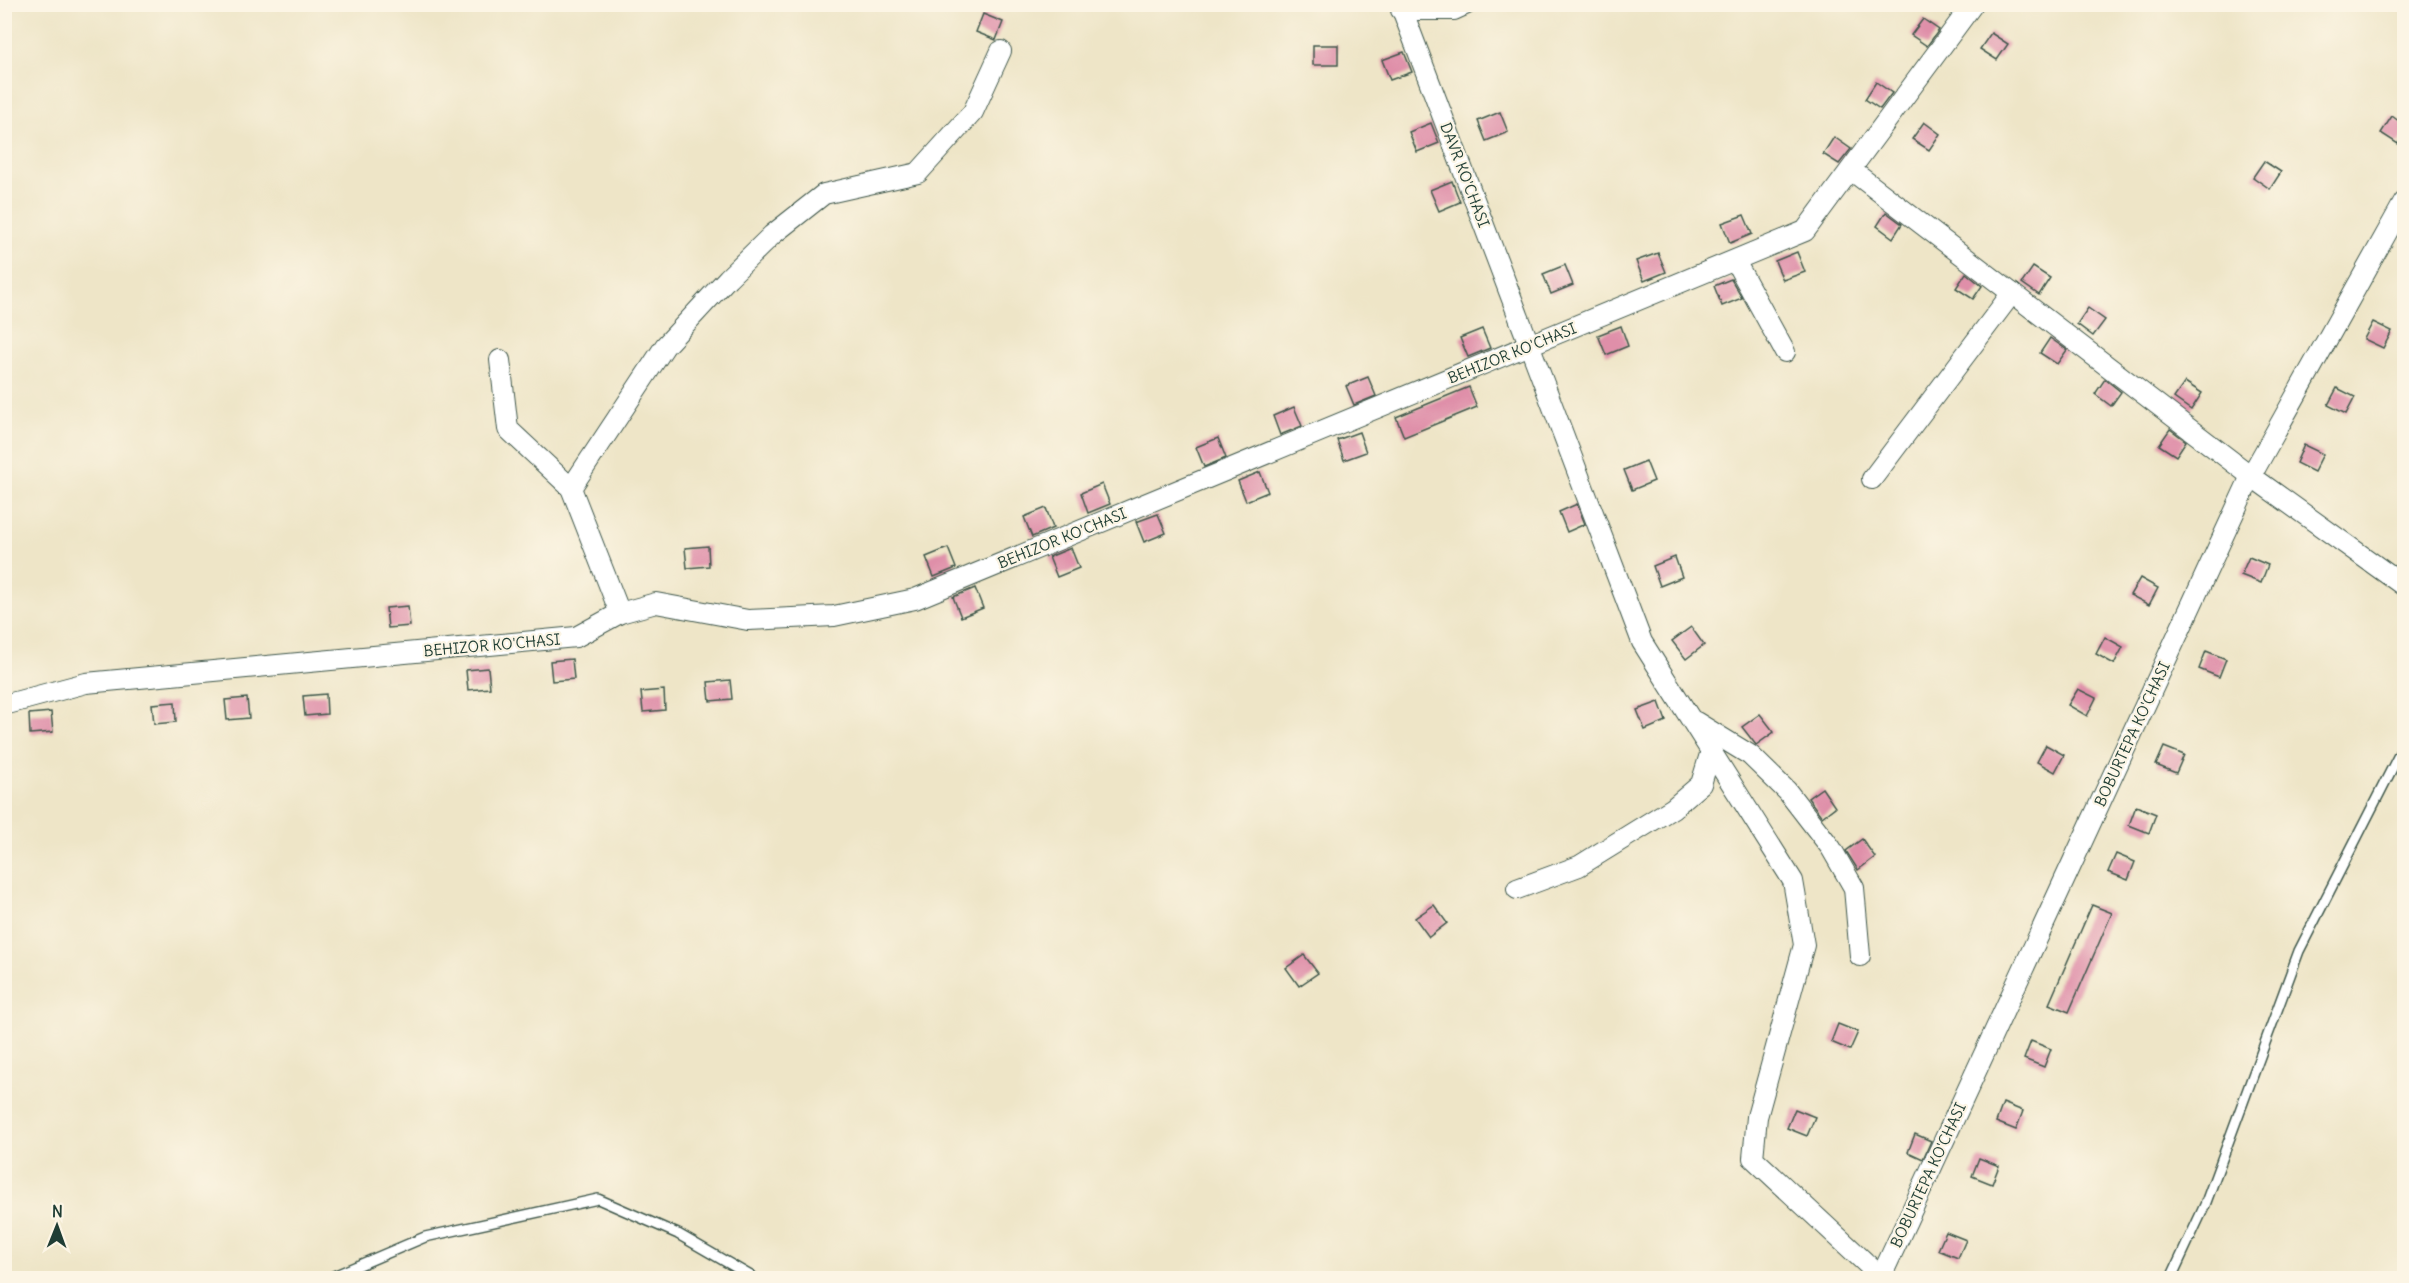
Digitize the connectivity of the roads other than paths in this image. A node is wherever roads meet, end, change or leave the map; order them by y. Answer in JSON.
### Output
{"nodes":[{"id":1,"x":1467,"y":4,"type":"edge"},
{"id":2,"x":1973,"y":4,"type":"edge"},
{"id":3,"x":1400,"y":7,"type":"edge"},
{"id":4,"x":1000,"y":51,"type":"dead end"},
{"id":5,"x":1851,"y":170,"type":"junction"},
{"id":6,"x":2404,"y":202,"type":"edge"},
{"id":7,"x":1735,"y":261,"type":"junction"},
{"id":8,"x":2012,"y":292,"type":"junction"},
{"id":9,"x":1531,"y":345,"type":"junction"},
{"id":10,"x":1785,"y":352,"type":"dead end"},
{"id":11,"x":500,"y":360,"type":"dead end"},
{"id":12,"x":2251,"y":476,"type":"junction"},
{"id":13,"x":1872,"y":479,"type":"dead end"},
{"id":14,"x":571,"y":489,"type":"junction"},
{"id":15,"x":2404,"y":586,"type":"edge"},
{"id":16,"x":620,"y":613,"type":"junction"},
{"id":17,"x":4,"y":705,"type":"edge"},
{"id":18,"x":1691,"y":719,"type":"junction"},
{"id":19,"x":2404,"y":745,"type":"edge"},
{"id":20,"x":1711,"y":751,"type":"junction"},
{"id":21,"x":1517,"y":889,"type":"dead end"},
{"id":22,"x":1860,"y":956,"type":"dead end"},
{"id":23,"x":329,"y":1278,"type":"edge"},
{"id":24,"x":754,"y":1278,"type":"edge"},
{"id":25,"x":1882,"y":1278,"type":"edge"},
{"id":26,"x":2171,"y":1278,"type":"edge"}],
"edges":[{"from":1,"to":3,"type":"street"},
{"from":2,"to":5,"type":"street","name":"BEHIZOR KO'CHASI"},
{"from":3,"to":9,"type":"street","name":"DAVR KO'CHASI"},
{"from":4,"to":14,"type":"street"},
{"from":5,"to":7,"type":"street","name":"BEHIZOR KO'CHASI"},
{"from":5,"to":8,"type":"street"},
{"from":6,"to":12,"type":"street","name":"BOBURTEPA KO'CHASI"},
{"from":7,"to":9,"type":"street","name":"BEHIZOR KO'CHASI"},
{"from":7,"to":10,"type":"street"},
{"from":8,"to":12,"type":"street"},
{"from":8,"to":13,"type":"street"},
{"from":9,"to":16,"type":"street","name":"BEHIZOR KO'CHASI"},
{"from":9,"to":18,"type":"street","name":"DAVR KO'CHASI"},
{"from":11,"to":14,"type":"street"},
{"from":12,"to":15,"type":"street"},
{"from":12,"to":25,"type":"street","name":"BOBURTEPA KO'CHASI"},
{"from":14,"to":16,"type":"street"},
{"from":16,"to":17,"type":"street","name":"BEHIZOR KO'CHASI"},
{"from":18,"to":20,"type":"street","name":"DAVR KO'CHASI"},
{"from":18,"to":22,"type":"street"},
{"from":19,"to":26,"type":"lane"},
{"from":20,"to":21,"type":"street"},
{"from":20,"to":25,"type":"street","name":"DAVR KO'CHASI"},
{"from":23,"to":24,"type":"lane"}]}
